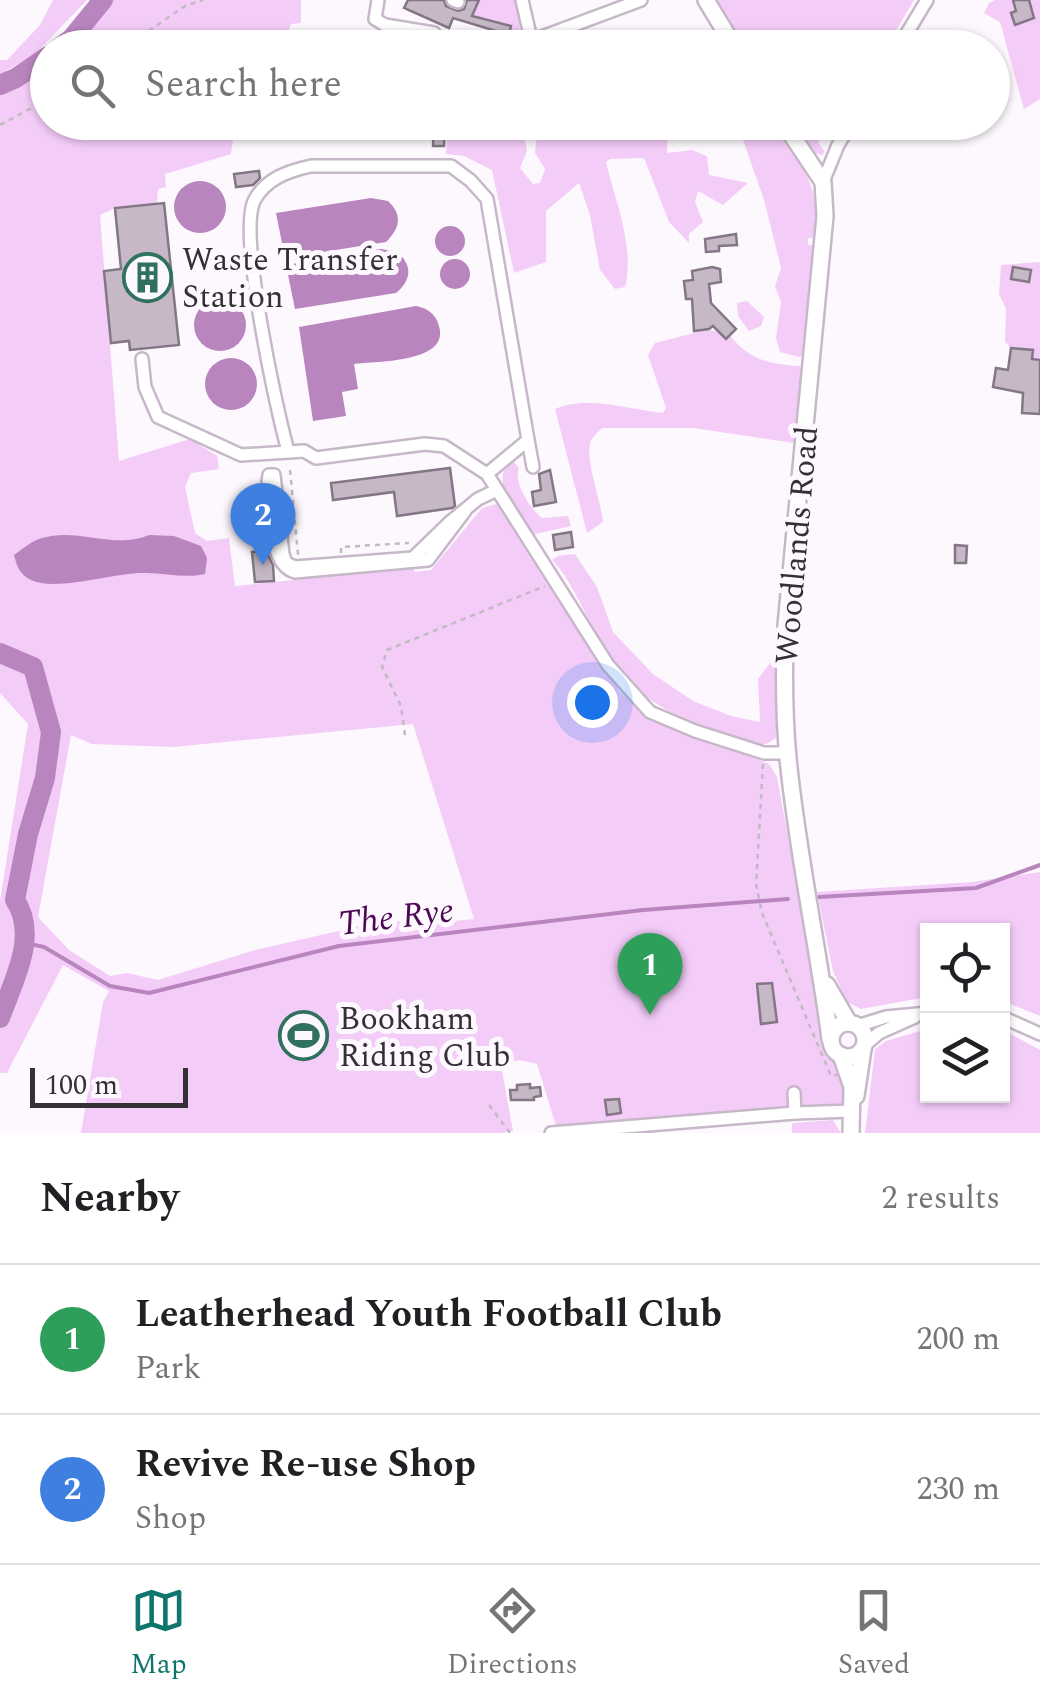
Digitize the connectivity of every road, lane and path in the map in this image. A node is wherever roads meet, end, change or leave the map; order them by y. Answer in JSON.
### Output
{"nodes":[{"id":1,"x":203,"y":0,"type":"edge"},
{"id":2,"x":378,"y":0,"type":"edge"},
{"id":3,"x":522,"y":0,"type":"edge"},
{"id":4,"x":642,"y":0,"type":"edge"},
{"id":5,"x":706,"y":0,"type":"edge"},
{"id":6,"x":926,"y":0,"type":"edge"},
{"id":7,"x":150,"y":30,"type":"edge"},
{"id":8,"x":416,"y":30,"type":"edge"},
{"id":9,"x":529,"y":30,"type":"edge"},
{"id":10,"x":567,"y":30,"type":"edge"},
{"id":11,"x":724,"y":30,"type":"edge"},
{"id":12,"x":908,"y":30,"type":"edge"},
{"id":13,"x":30,"y":109,"type":"edge"},
{"id":14,"x":0,"y":125,"type":"edge"},
{"id":15,"x":795,"y":140,"type":"edge"},
{"id":16,"x":841,"y":140,"type":"edge"},
{"id":17,"x":823,"y":182,"type":"junction"},
{"id":18,"x":142,"y":359,"type":"dead end"},
{"id":19,"x":528,"y":440,"type":"junction"},
{"id":20,"x":288,"y":452,"type":"junction"},
{"id":21,"x":534,"y":467,"type":"dead end"},
{"id":22,"x":290,"y":470,"type":"dead end"},
{"id":23,"x":487,"y":474,"type":"junction"},
{"id":24,"x":497,"y":490,"type":"junction"},
{"id":25,"x":282,"y":554,"type":"junction"},
{"id":26,"x":422,"y":557,"type":"junction"},
{"id":27,"x":555,"y":581,"type":"junction"},
{"id":28,"x":405,"y":735,"type":"dead end"},
{"id":29,"x":764,"y":753,"type":"junction"},
{"id":30,"x":787,"y":753,"type":"junction"},
{"id":31,"x":823,"y":977,"type":"junction"},
{"id":32,"x":920,"y":1013,"type":"edge"},
{"id":33,"x":920,"y":1015,"type":"edge"},
{"id":34,"x":1010,"y":1021,"type":"edge"},
{"id":35,"x":853,"y":1024,"type":"junction"},
{"id":36,"x":1040,"y":1034,"type":"edge"},
{"id":37,"x":830,"y":1039,"type":"junction"},
{"id":38,"x":864,"y":1047,"type":"junction"},
{"id":39,"x":841,"y":1055,"type":"junction"},
{"id":40,"x":848,"y":1072,"type":"junction"},
{"id":41,"x":794,"y":1093,"type":"dead end"},
{"id":42,"x":489,"y":1106,"type":"dead end"},
{"id":43,"x":852,"y":1108,"type":"junction"},
{"id":44,"x":795,"y":1112,"type":"junction"},
{"id":45,"x":510,"y":1133,"type":"edge"},
{"id":46,"x":551,"y":1133,"type":"edge"},
{"id":47,"x":851,"y":1133,"type":"edge"}],
"edges":[{"from":1,"to":7,"type":"path"},
{"from":2,"to":8,"type":"street"},
{"from":3,"to":9,"type":"street"},
{"from":4,"to":10,"type":"street"},
{"from":5,"to":11,"type":"main road"},
{"from":6,"to":12,"type":"street"},
{"from":13,"to":14,"type":"path"},
{"from":15,"to":17,"type":"main road"},
{"from":16,"to":17,"type":"street"},
{"from":17,"to":30,"type":"main road","name":"Woodlands Road"},
{"from":18,"to":20,"type":"street"},
{"from":19,"to":20,"type":"street"},
{"from":19,"to":21,"type":"street"},
{"from":19,"to":23,"type":"street"},
{"from":20,"to":23,"type":"street"},
{"from":22,"to":25,"type":"path"},
{"from":23,"to":24,"type":"street"},
{"from":24,"to":26,"type":"street"},
{"from":24,"to":27,"type":"street"},
{"from":25,"to":26,"type":"street"},
{"from":25,"to":26,"type":"street"},
{"from":27,"to":28,"type":"path"},
{"from":27,"to":29,"type":"street"},
{"from":29,"to":30,"type":"street"},
{"from":29,"to":40,"type":"path"},
{"from":30,"to":31,"type":"main road","name":"Woodlands Road"},
{"from":31,"to":35,"type":"main road","name":"Woodlands Road"},
{"from":31,"to":37,"type":"main road","name":"Woodlands Road"},
{"from":32,"to":35,"type":"street"},
{"from":33,"to":38,"type":"street"},
{"from":34,"to":36,"type":"street"},
{"from":35,"to":37,"type":"main road"},
{"from":35,"to":38,"type":"main road"},
{"from":37,"to":39,"type":"main road"},
{"from":38,"to":39,"type":"main road"},
{"from":38,"to":43,"type":"main road"},
{"from":39,"to":40,"type":"main road"},
{"from":40,"to":43,"type":"main road"},
{"from":41,"to":44,"type":"street"},
{"from":42,"to":45,"type":"path"},
{"from":43,"to":44,"type":"street"},
{"from":43,"to":47,"type":"main road"},
{"from":44,"to":46,"type":"street"}]}
